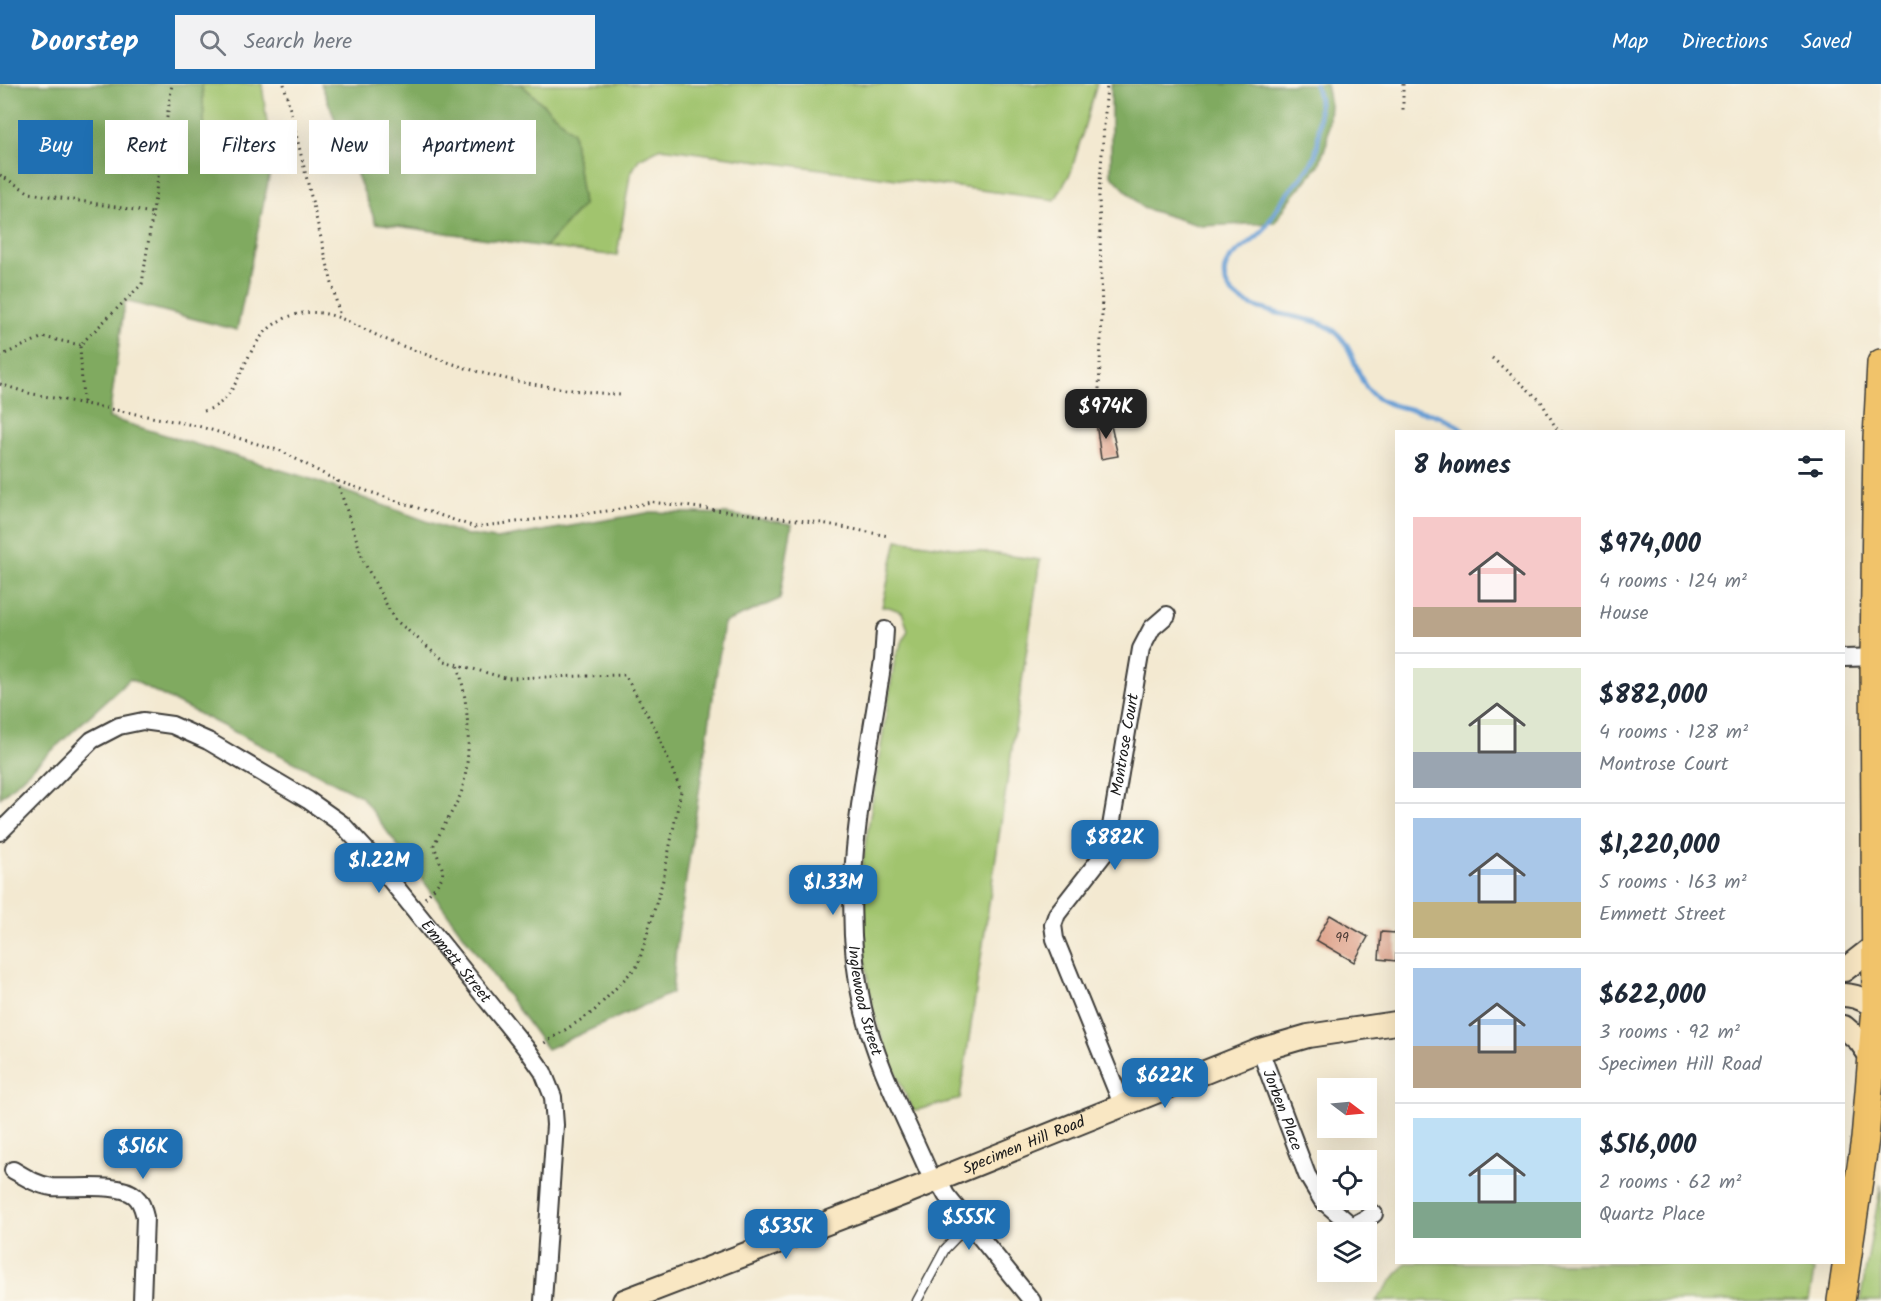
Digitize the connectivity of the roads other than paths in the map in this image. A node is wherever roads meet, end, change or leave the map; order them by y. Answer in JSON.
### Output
{"nodes":[{"id":1,"x":1881,"y":363,"type":"edge"},
{"id":2,"x":1167,"y":615,"type":"dead end"},
{"id":3,"x":885,"y":630,"type":"dead end"},
{"id":4,"x":1877,"y":657,"type":"edge"},
{"id":5,"x":1845,"y":658,"type":"edge"},
{"id":6,"x":0,"y":832,"type":"edge"},
{"id":7,"x":1876,"y":945,"type":"junction"},
{"id":8,"x":1845,"y":969,"type":"edge"},
{"id":9,"x":1845,"y":995,"type":"edge"},
{"id":10,"x":1878,"y":1012,"type":"edge"},
{"id":11,"x":1395,"y":1023,"type":"edge"},
{"id":12,"x":1845,"y":1029,"type":"edge"},
{"id":13,"x":1260,"y":1050,"type":"junction"},
{"id":14,"x":1877,"y":1066,"type":"edge"},
{"id":15,"x":1122,"y":1104,"type":"junction"},
{"id":16,"x":1873,"y":1134,"type":"edge"},
{"id":17,"x":13,"y":1170,"type":"dead end"},
{"id":18,"x":935,"y":1181,"type":"junction"},
{"id":19,"x":1374,"y":1214,"type":"dead end"},
{"id":20,"x":1342,"y":1222,"type":"edge"},
{"id":21,"x":1362,"y":1222,"type":"edge"},
{"id":22,"x":969,"y":1224,"type":"junction"},
{"id":23,"x":142,"y":1301,"type":"edge"},
{"id":24,"x":543,"y":1301,"type":"edge"},
{"id":25,"x":624,"y":1301,"type":"edge"},
{"id":26,"x":917,"y":1301,"type":"edge"},
{"id":27,"x":1032,"y":1301,"type":"edge"},
{"id":28,"x":1841,"y":1301,"type":"edge"}],
"edges":[{"from":1,"to":4,"type":"highway"},
{"from":2,"to":15,"type":"street","name":"Montrose Court"},
{"from":3,"to":18,"type":"street","name":"Inglewood Street"},
{"from":4,"to":5,"type":"street"},
{"from":4,"to":7,"type":"highway"},
{"from":6,"to":24,"type":"street","name":"Emmett Street"},
{"from":7,"to":8,"type":"main road"},
{"from":7,"to":10,"type":"highway"},
{"from":9,"to":10,"type":"main road"},
{"from":10,"to":14,"type":"highway"},
{"from":11,"to":13,"type":"main road","name":"Specimen Hill Road"},
{"from":12,"to":14,"type":"main road"},
{"from":13,"to":15,"type":"main road","name":"Specimen Hill Road"},
{"from":13,"to":20,"type":"street","name":"Jorben Place"},
{"from":14,"to":16,"type":"highway"},
{"from":15,"to":18,"type":"main road","name":"Specimen Hill Road"},
{"from":16,"to":28,"type":"highway"},
{"from":17,"to":23,"type":"street"},
{"from":18,"to":22,"type":"street","name":"Inglewood Street"},
{"from":18,"to":25,"type":"main road","name":"Specimen Hill Road"},
{"from":19,"to":21,"type":"street","name":"Jorben Place"},
{"from":22,"to":26,"type":"lane"},
{"from":22,"to":27,"type":"street","name":"Inglewood Street"}]}
